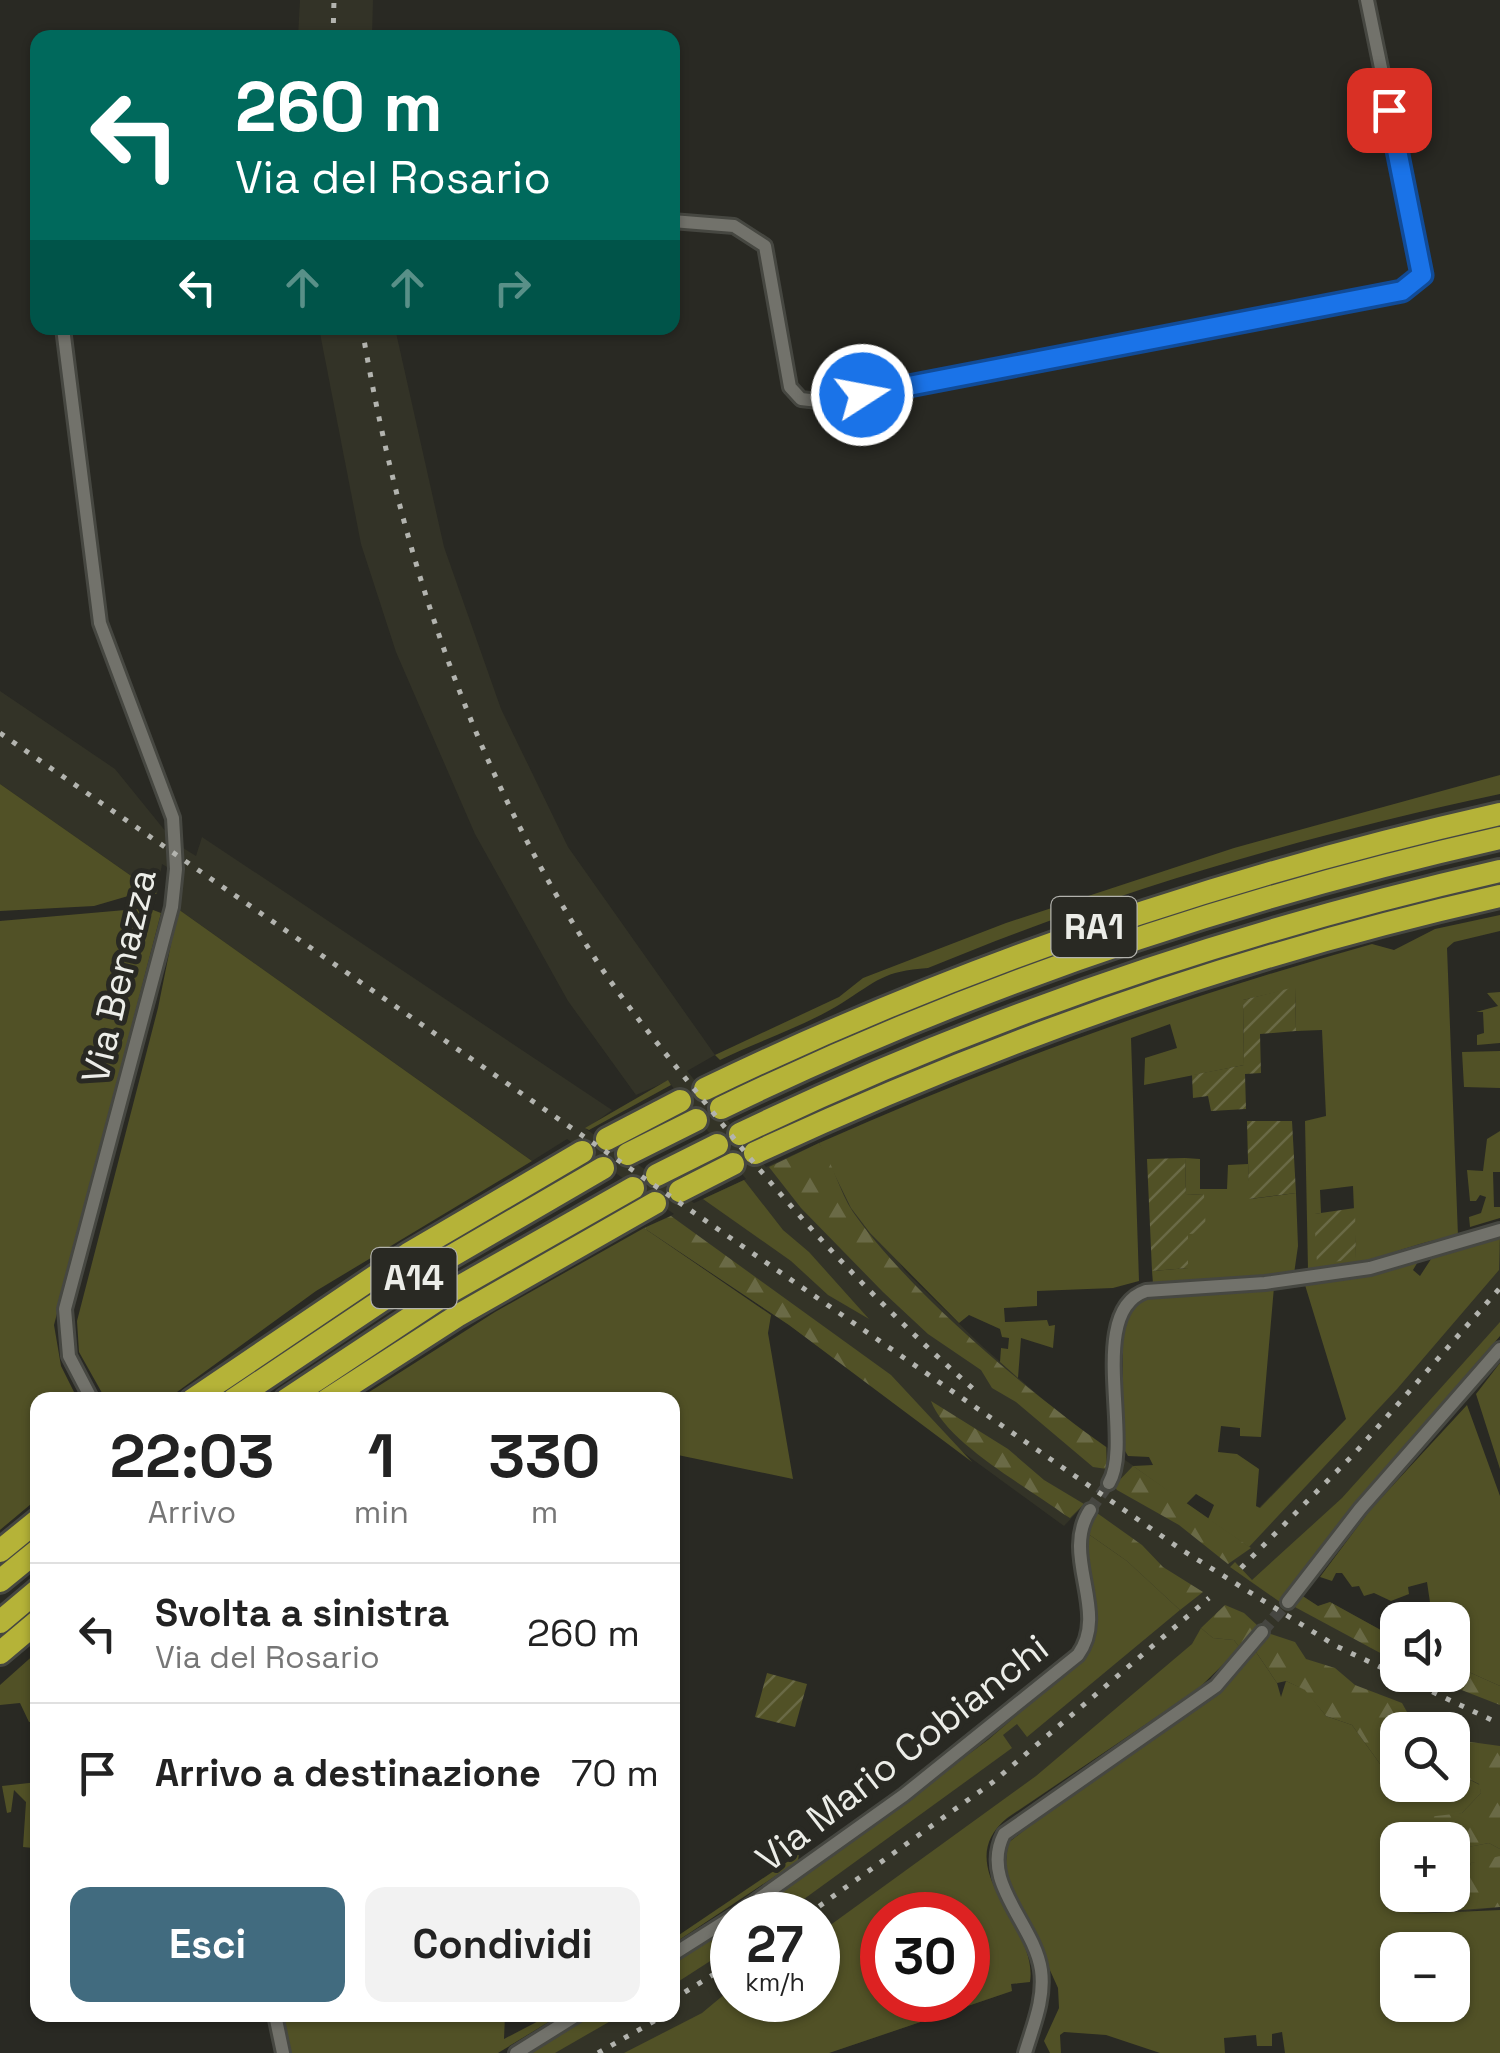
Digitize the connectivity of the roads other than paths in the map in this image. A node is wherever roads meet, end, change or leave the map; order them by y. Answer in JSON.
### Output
{"nodes":[{"id":1,"x":1367,"y":0,"type":"edge"},
{"id":2,"x":680,"y":222,"type":"edge"},
{"id":3,"x":63,"y":335,"type":"edge"},
{"id":4,"x":1500,"y":814,"type":"edge"},
{"id":5,"x":1500,"y":838,"type":"edge"},
{"id":6,"x":1500,"y":872,"type":"edge"},
{"id":7,"x":1500,"y":896,"type":"edge"},
{"id":8,"x":705,"y":1089,"type":"dead end"},
{"id":9,"x":720,"y":1108,"type":"dead end"},
{"id":10,"x":740,"y":1134,"type":"dead end"},
{"id":11,"x":607,"y":1139,"type":"dead end"},
{"id":12,"x":717,"y":1145,"type":"dead end"},
{"id":13,"x":582,"y":1152,"type":"dead end"},
{"id":14,"x":756,"y":1153,"type":"dead end"},
{"id":15,"x":628,"y":1154,"type":"dead end"},
{"id":16,"x":733,"y":1164,"type":"dead end"},
{"id":17,"x":603,"y":1168,"type":"dead end"},
{"id":18,"x":657,"y":1176,"type":"dead end"},
{"id":19,"x":633,"y":1188,"type":"dead end"},
{"id":20,"x":680,"y":1190,"type":"dead end"},
{"id":21,"x":655,"y":1204,"type":"dead end"},
{"id":22,"x":1500,"y":1230,"type":"edge"},
{"id":23,"x":1500,"y":1349,"type":"edge"},
{"id":24,"x":88,"y":1392,"type":"edge"},
{"id":25,"x":204,"y":1392,"type":"edge"},
{"id":26,"x":245,"y":1392,"type":"edge"},
{"id":27,"x":298,"y":1392,"type":"edge"},
{"id":28,"x":340,"y":1392,"type":"edge"},
{"id":29,"x":1109,"y":1483,"type":"tunnel mouth"},
{"id":30,"x":1090,"y":1510,"type":"tunnel mouth"},
{"id":31,"x":30,"y":1527,"type":"edge"},
{"id":32,"x":0,"y":1551,"type":"edge"},
{"id":33,"x":30,"y":1557,"type":"edge"},
{"id":34,"x":0,"y":1581,"type":"edge"},
{"id":35,"x":30,"y":1597,"type":"edge"},
{"id":36,"x":1288,"y":1602,"type":"tunnel mouth"},
{"id":37,"x":0,"y":1622,"type":"edge"},
{"id":38,"x":30,"y":1628,"type":"edge"},
{"id":39,"x":1262,"y":1632,"type":"tunnel mouth"},
{"id":40,"x":0,"y":1653,"type":"edge"},
{"id":41,"x":768,"y":1892,"type":"edge"},
{"id":42,"x":710,"y":1931,"type":"edge"},
{"id":43,"x":680,"y":1950,"type":"edge"},
{"id":44,"x":276,"y":2022,"type":"edge"},
{"id":45,"x":567,"y":2022,"type":"edge"},
{"id":46,"x":282,"y":2053,"type":"edge"},
{"id":47,"x":516,"y":2053,"type":"edge"},
{"id":48,"x":1025,"y":2053,"type":"edge"}],
"edges":[{"from":1,"to":2,"type":"street"},
{"from":3,"to":24,"type":"street","name":"Via Benazza"},
{"from":4,"to":8,"type":"highway","number":"RA1"},
{"from":5,"to":9,"type":"highway"},
{"from":6,"to":10,"type":"highway"},
{"from":7,"to":14,"type":"highway","number":"RA1"},
{"from":11,"to":15,"type":"highway"},
{"from":12,"to":18,"type":"highway"},
{"from":13,"to":25,"type":"highway"},
{"from":16,"to":20,"type":"highway"},
{"from":17,"to":26,"type":"highway","number":"A14"},
{"from":19,"to":27,"type":"highway","number":"A14"},
{"from":21,"to":28,"type":"highway"},
{"from":22,"to":29,"type":"street"},
{"from":23,"to":36,"type":"street"},
{"from":30,"to":41,"type":"street","name":"Via Mario Cobianchi"},
{"from":31,"to":32,"type":"highway"},
{"from":33,"to":34,"type":"highway"},
{"from":35,"to":37,"type":"highway"},
{"from":38,"to":40,"type":"highway"},
{"from":39,"to":48,"type":"street"},
{"from":42,"to":43,"type":"street","name":"Via Mario Cobianchi"},
{"from":44,"to":46,"type":"street"},
{"from":45,"to":47,"type":"street"}]}
